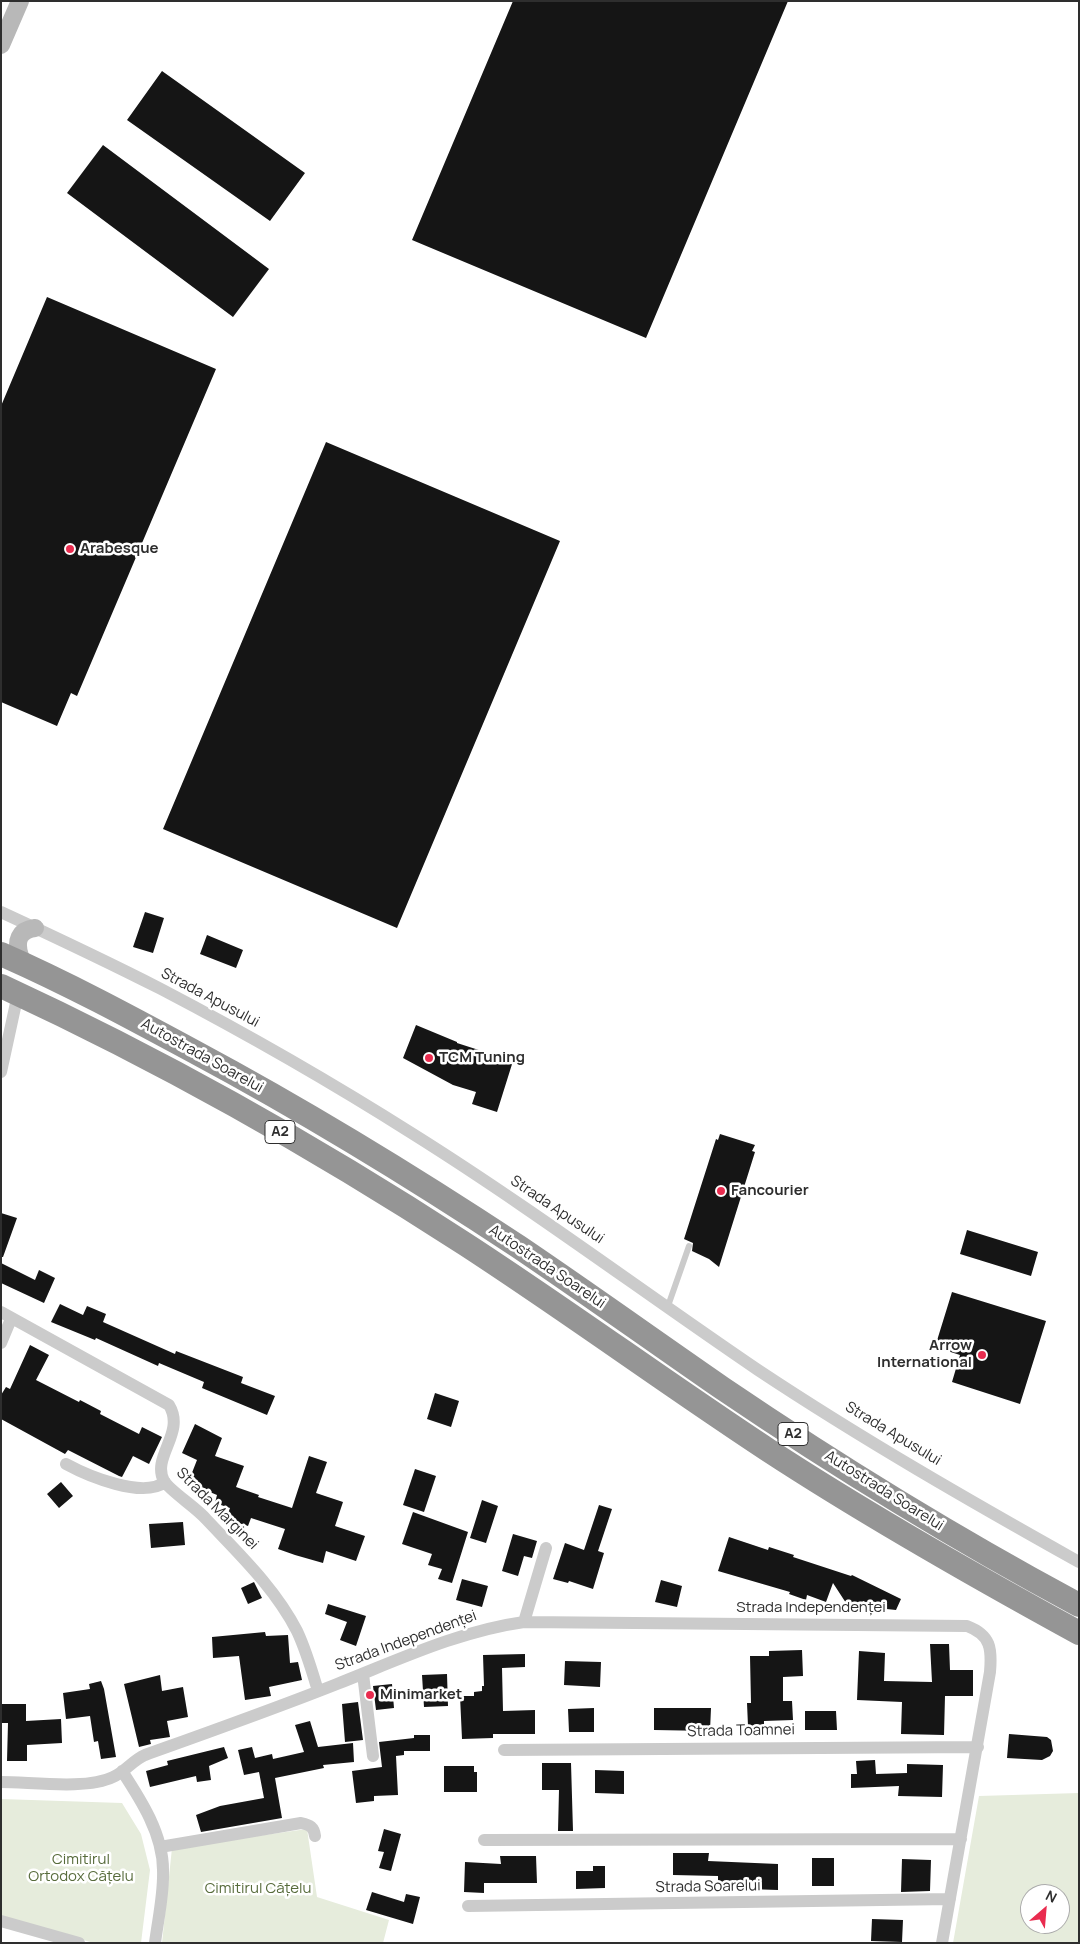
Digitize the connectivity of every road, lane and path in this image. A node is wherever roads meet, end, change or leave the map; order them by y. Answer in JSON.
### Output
{"nodes":[{"id":1,"x":20,"y":1,"type":"edge"},
{"id":2,"x":1,"y":45,"type":"edge"},
{"id":3,"x":1,"y":912,"type":"edge"},
{"id":4,"x":35,"y":928,"type":"junction"},
{"id":5,"x":1,"y":945,"type":"edge"},
{"id":6,"x":10,"y":955,"type":"edge"},
{"id":7,"x":1,"y":986,"type":"edge"},
{"id":8,"x":9,"y":1000,"type":"edge"},
{"id":9,"x":96,"y":1032,"type":"junction"},
{"id":10,"x":1,"y":1072,"type":"edge"},
{"id":11,"x":689,"y":1246,"type":"dead end"},
{"id":12,"x":668,"y":1306,"type":"junction"},
{"id":13,"x":6,"y":1315,"type":"edge"},
{"id":14,"x":1,"y":1343,"type":"edge"},
{"id":15,"x":66,"y":1464,"type":"dead end"},
{"id":16,"x":165,"y":1482,"type":"junction"},
{"id":17,"x":546,"y":1548,"type":"dead end"},
{"id":18,"x":1079,"y":1562,"type":"edge"},
{"id":19,"x":1079,"y":1605,"type":"edge"},
{"id":20,"x":524,"y":1622,"type":"junction"},
{"id":21,"x":1079,"y":1633,"type":"edge"},
{"id":22,"x":363,"y":1674,"type":"junction"},
{"id":23,"x":318,"y":1692,"type":"junction"},
{"id":24,"x":978,"y":1747,"type":"junction"},
{"id":25,"x":504,"y":1750,"type":"dead end"},
{"id":26,"x":373,"y":1756,"type":"dead end"},
{"id":27,"x":122,"y":1771,"type":"junction"},
{"id":28,"x":1,"y":1782,"type":"edge"},
{"id":29,"x":315,"y":1836,"type":"dead end"},
{"id":30,"x":961,"y":1839,"type":"junction"},
{"id":31,"x":484,"y":1840,"type":"dead end"},
{"id":32,"x":160,"y":1847,"type":"junction"},
{"id":33,"x":950,"y":1898,"type":"junction"},
{"id":34,"x":468,"y":1906,"type":"dead end"},
{"id":35,"x":1,"y":1921,"type":"edge"},
{"id":36,"x":79,"y":1943,"type":"edge"},
{"id":37,"x":155,"y":1943,"type":"edge"},
{"id":38,"x":942,"y":1943,"type":"edge"}],
"edges":[{"from":1,"to":2,"type":"main road"},
{"from":3,"to":4,"type":"street","name":"Strada Apusului"},
{"from":4,"to":6,"type":"main road"},
{"from":4,"to":12,"type":"street","name":"Strada Apusului"},
{"from":5,"to":6,"type":"main road"},
{"from":6,"to":19,"type":"highway","name":"Autostrada Soarelui","number":"A2"},
{"from":7,"to":9,"type":"highway","name":"Autostrada Soarelui","number":"A2"},
{"from":8,"to":9,"type":"main road"},
{"from":8,"to":10,"type":"street"},
{"from":9,"to":21,"type":"highway","name":"Autostrada Soarelui","number":"A2"},
{"from":11,"to":12,"type":"lane"},
{"from":12,"to":18,"type":"street","name":"Strada Apusului"},
{"from":13,"to":14,"type":"street"},
{"from":13,"to":16,"type":"street","name":"Strada Marginei"},
{"from":15,"to":16,"type":"street"},
{"from":16,"to":23,"type":"street","name":"Strada Marginei"},
{"from":17,"to":20,"type":"street"},
{"from":20,"to":22,"type":"street","name":"Strada Independenței"},
{"from":20,"to":24,"type":"street","name":"Strada Independenței"},
{"from":22,"to":23,"type":"street","name":"Strada Independenței"},
{"from":22,"to":26,"type":"street"},
{"from":23,"to":27,"type":"street","name":"Strada Independenței"},
{"from":24,"to":25,"type":"street","name":"Strada Toamnei"},
{"from":24,"to":30,"type":"street"},
{"from":27,"to":28,"type":"street","name":"Strada Independenței"},
{"from":27,"to":32,"type":"street"},
{"from":29,"to":32,"type":"street"},
{"from":30,"to":31,"type":"street"},
{"from":30,"to":33,"type":"street"},
{"from":32,"to":37,"type":"street"},
{"from":33,"to":34,"type":"street","name":"Strada Soarelui"},
{"from":33,"to":38,"type":"street"},
{"from":35,"to":36,"type":"street"}]}
